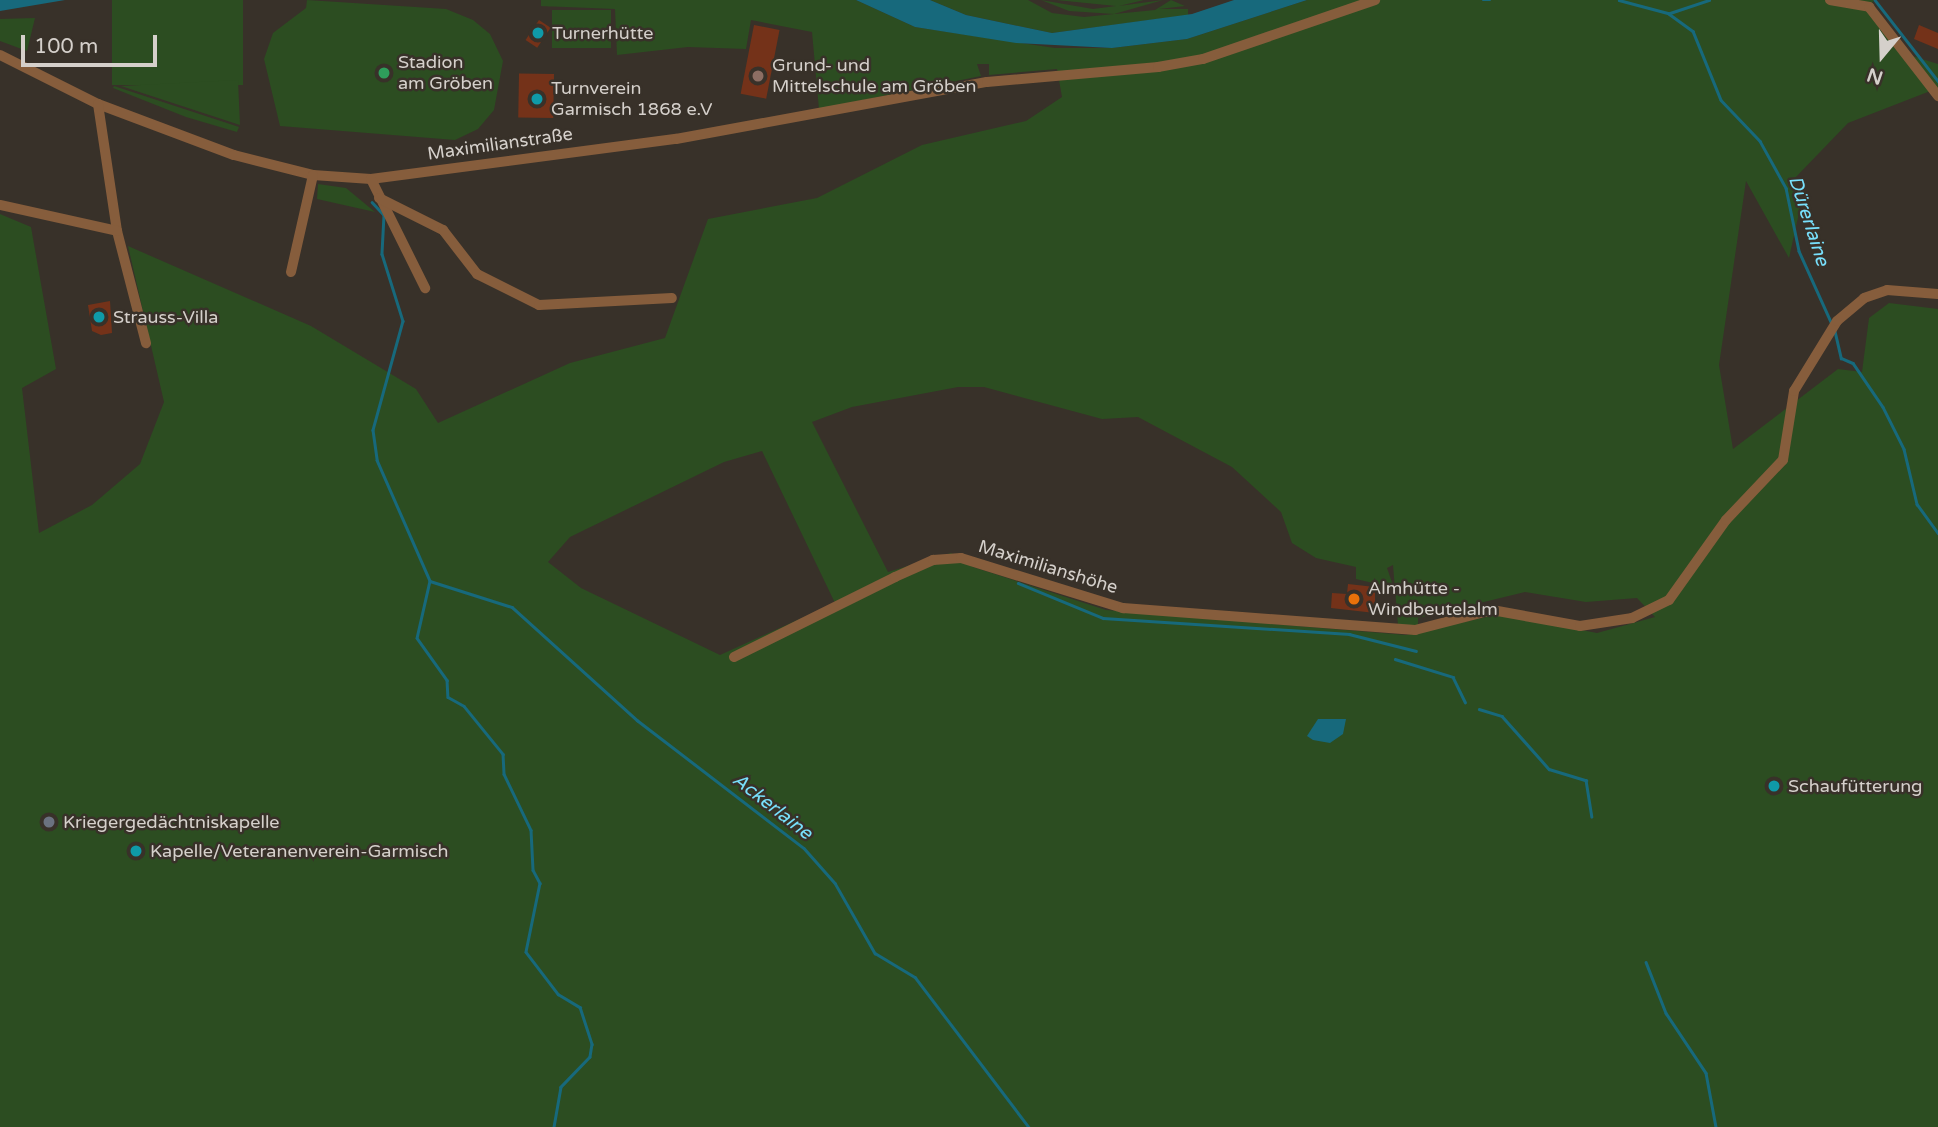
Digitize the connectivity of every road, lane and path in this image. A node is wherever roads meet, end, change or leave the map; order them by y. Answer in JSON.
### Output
{"nodes":[{"id":1,"x":1375,"y":0,"type":"edge"},
{"id":2,"x":1830,"y":0,"type":"edge"},
{"id":3,"x":0,"y":55,"type":"edge"},
{"id":4,"x":1938,"y":96,"type":"edge"},
{"id":5,"x":98,"y":104,"type":"junction"},
{"id":6,"x":313,"y":175,"type":"junction"},
{"id":7,"x":371,"y":179,"type":"junction"},
{"id":8,"x":379,"y":198,"type":"junction"},
{"id":9,"x":0,"y":205,"type":"edge"},
{"id":10,"x":117,"y":231,"type":"junction"},
{"id":11,"x":291,"y":272,"type":"dead end"},
{"id":12,"x":425,"y":288,"type":"dead end"},
{"id":13,"x":1938,"y":294,"type":"edge"},
{"id":14,"x":672,"y":298,"type":"dead end"},
{"id":15,"x":146,"y":343,"type":"dead end"},
{"id":16,"x":734,"y":657,"type":"dead end"}],
"edges":[{"from":1,"to":7,"type":"street","name":"Maximilianstraße"},
{"from":2,"to":4,"type":"street"},
{"from":3,"to":5,"type":"street","name":"Maximilianstraße"},
{"from":5,"to":6,"type":"street","name":"Maximilianstraße"},
{"from":5,"to":10,"type":"street"},
{"from":6,"to":7,"type":"street","name":"Maximilianstraße"},
{"from":6,"to":11,"type":"street"},
{"from":7,"to":8,"type":"street"},
{"from":8,"to":12,"type":"street"},
{"from":8,"to":14,"type":"street"},
{"from":9,"to":10,"type":"street"},
{"from":10,"to":15,"type":"street"},
{"from":13,"to":16,"type":"street","name":"Maximilianshöhe"}]}
